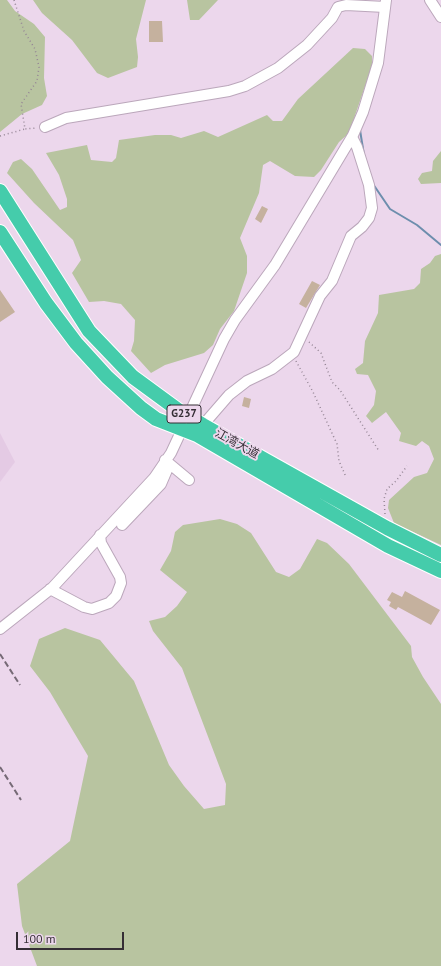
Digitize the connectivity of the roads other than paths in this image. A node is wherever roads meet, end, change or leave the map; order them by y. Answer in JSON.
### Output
{"nodes":[{"id":1,"x":430,"y":0,"type":"edge"},
{"id":2,"x":336,"y":4,"type":"edge"},
{"id":3,"x":385,"y":4,"type":"edge"},
{"id":4,"x":441,"y":18,"type":"edge"},
{"id":5,"x":45,"y":127,"type":"road end"},
{"id":6,"x":352,"y":137,"type":"junction"},
{"id":7,"x":0,"y":192,"type":"edge"},
{"id":8,"x":0,"y":232,"type":"edge"},
{"id":9,"x":187,"y":416,"type":"junction"},
{"id":10,"x":203,"y":425,"type":"junction"},
{"id":11,"x":180,"y":430,"type":"junction"},
{"id":12,"x":166,"y":460,"type":"junction"},
{"id":13,"x":189,"y":480,"type":"dead end"},
{"id":14,"x":122,"y":525,"type":"dead end"},
{"id":15,"x":100,"y":535,"type":"junction"},
{"id":16,"x":441,"y":555,"type":"edge"},
{"id":17,"x":441,"y":571,"type":"edge"},
{"id":18,"x":50,"y":589,"type":"junction"},
{"id":19,"x":0,"y":629,"type":"edge"}],
"edges":[{"from":1,"to":4,"type":"street"},
{"from":2,"to":3,"type":"street"},
{"from":2,"to":5,"type":"street"},
{"from":3,"to":6,"type":"street"},
{"from":6,"to":9,"type":"street"},
{"from":6,"to":10,"type":"street"},
{"from":7,"to":9,"type":"highway","name":"江湾大道","number":"G237"},
{"from":8,"to":11,"type":"highway","name":"江湾大道","number":"G237"},
{"from":9,"to":10,"type":"highway","name":"江湾大道","number":"G237"},
{"from":9,"to":11,"type":"street"},
{"from":10,"to":11,"type":"street"},
{"from":10,"to":16,"type":"highway","name":"江湾大道","number":"G237"},
{"from":11,"to":12,"type":"street"},
{"from":11,"to":17,"type":"highway","name":"江湾大道","number":"G237"},
{"from":12,"to":13,"type":"street"},
{"from":12,"to":14,"type":"street"},
{"from":12,"to":15,"type":"street"},
{"from":15,"to":18,"type":"street"},
{"from":15,"to":18,"type":"street"},
{"from":18,"to":19,"type":"street"}]}
